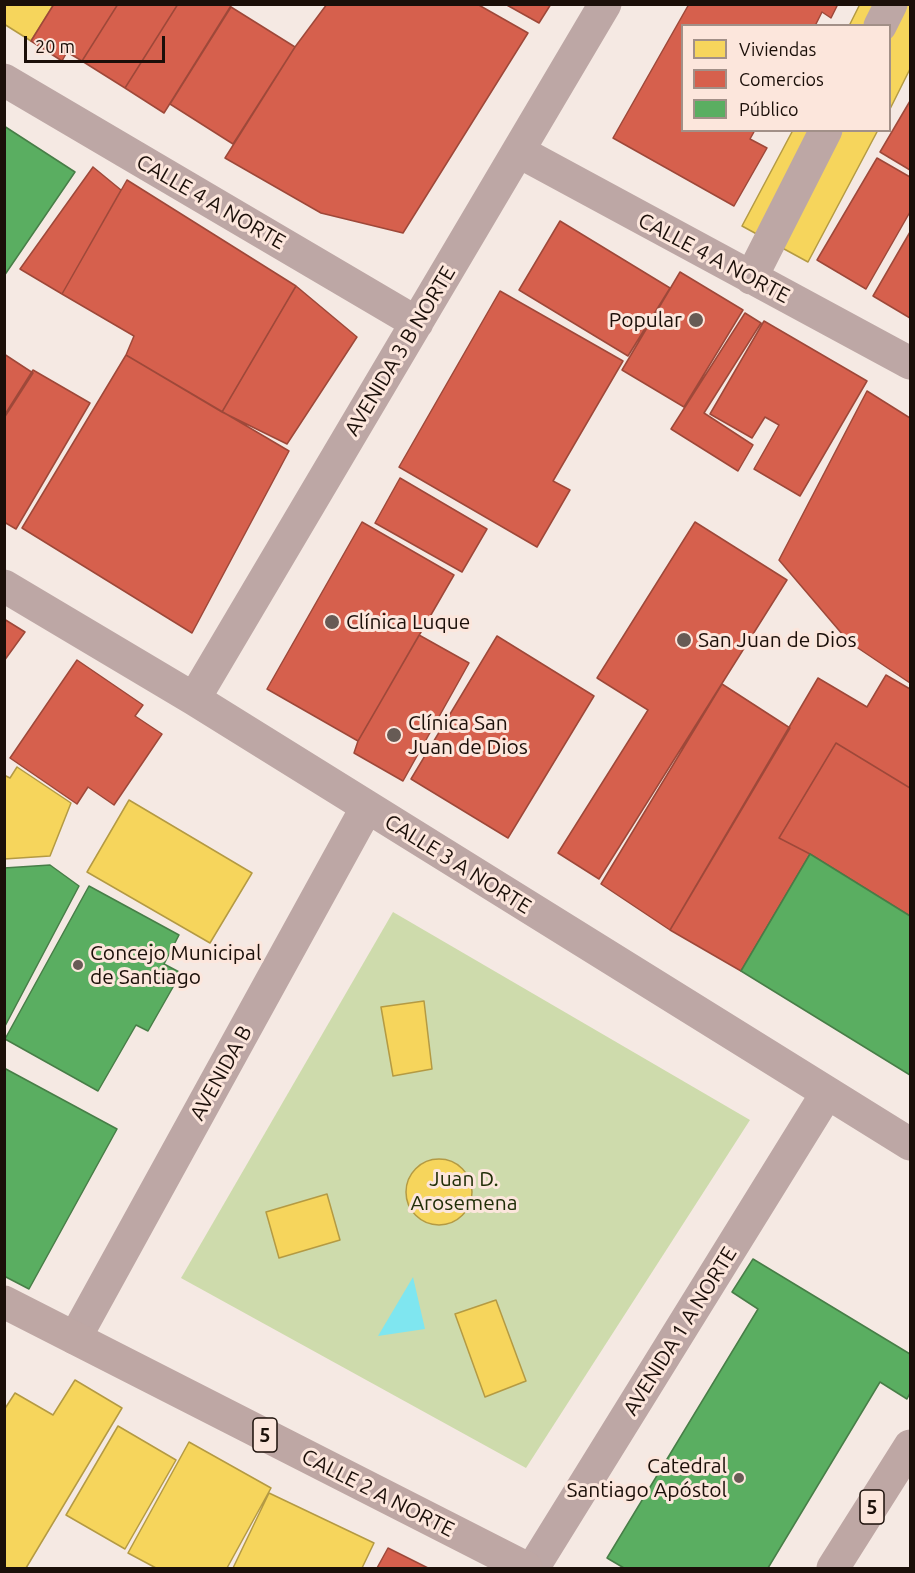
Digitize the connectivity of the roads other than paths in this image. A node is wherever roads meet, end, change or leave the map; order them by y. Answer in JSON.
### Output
{"nodes":[{"id":1,"x":605,"y":4,"type":"edge"},
{"id":2,"x":891,"y":4,"type":"edge"},
{"id":3,"x":881,"y":24,"type":"edge"},
{"id":4,"x":4,"y":80,"type":"edge"},
{"id":5,"x":825,"y":132,"type":"edge"},
{"id":6,"x":518,"y":152,"type":"junction"},
{"id":7,"x":751,"y":278,"type":"junction"},
{"id":8,"x":417,"y":323,"type":"junction"},
{"id":9,"x":910,"y":363,"type":"edge"},
{"id":10,"x":4,"y":586,"type":"edge"},
{"id":11,"x":194,"y":699,"type":"junction"},
{"id":12,"x":368,"y":807,"type":"junction"},
{"id":13,"x":827,"y":1094,"type":"junction"},
{"id":14,"x":910,"y":1144,"type":"edge"},
{"id":15,"x":7,"y":1309,"type":"edge"},
{"id":16,"x":75,"y":1338,"type":"junction"},
{"id":17,"x":910,"y":1446,"type":"edge"},
{"id":18,"x":526,"y":1569,"type":"edge"},
{"id":19,"x":533,"y":1569,"type":"edge"},
{"id":20,"x":833,"y":1569,"type":"edge"}],
"edges":[{"from":1,"to":6,"type":"street","name":"AVENIDA 3 B NORTE"},
{"from":2,"to":3,"type":"street"},
{"from":4,"to":8,"type":"street","name":"CALLE 4 A NORTE"},
{"from":5,"to":7,"type":"street"},
{"from":6,"to":7,"type":"street","name":"CALLE 4 A NORTE"},
{"from":6,"to":8,"type":"street","name":"AVENIDA 3 B NORTE"},
{"from":7,"to":9,"type":"street","name":"CALLE 4 A NORTE"},
{"from":8,"to":11,"type":"street","name":"AVENIDA 3 B NORTE"},
{"from":10,"to":11,"type":"street","name":"CALLE 3 A NORTE"},
{"from":11,"to":12,"type":"street","name":"CALLE 3 A NORTE"},
{"from":12,"to":13,"type":"street","name":"CALLE 3 A NORTE"},
{"from":12,"to":16,"type":"street","name":"AVENIDA B"},
{"from":13,"to":14,"type":"street","name":"CALLE 3 A NORTE"},
{"from":13,"to":19,"type":"street","name":"AVENIDA 1 A NORTE"},
{"from":15,"to":16,"type":"main road","name":"CALLE 2 A NORTE","number":"5"},
{"from":16,"to":18,"type":"main road","name":"CALLE 2 A NORTE","number":"5"},
{"from":17,"to":20,"type":"main road","number":"5"}]}
